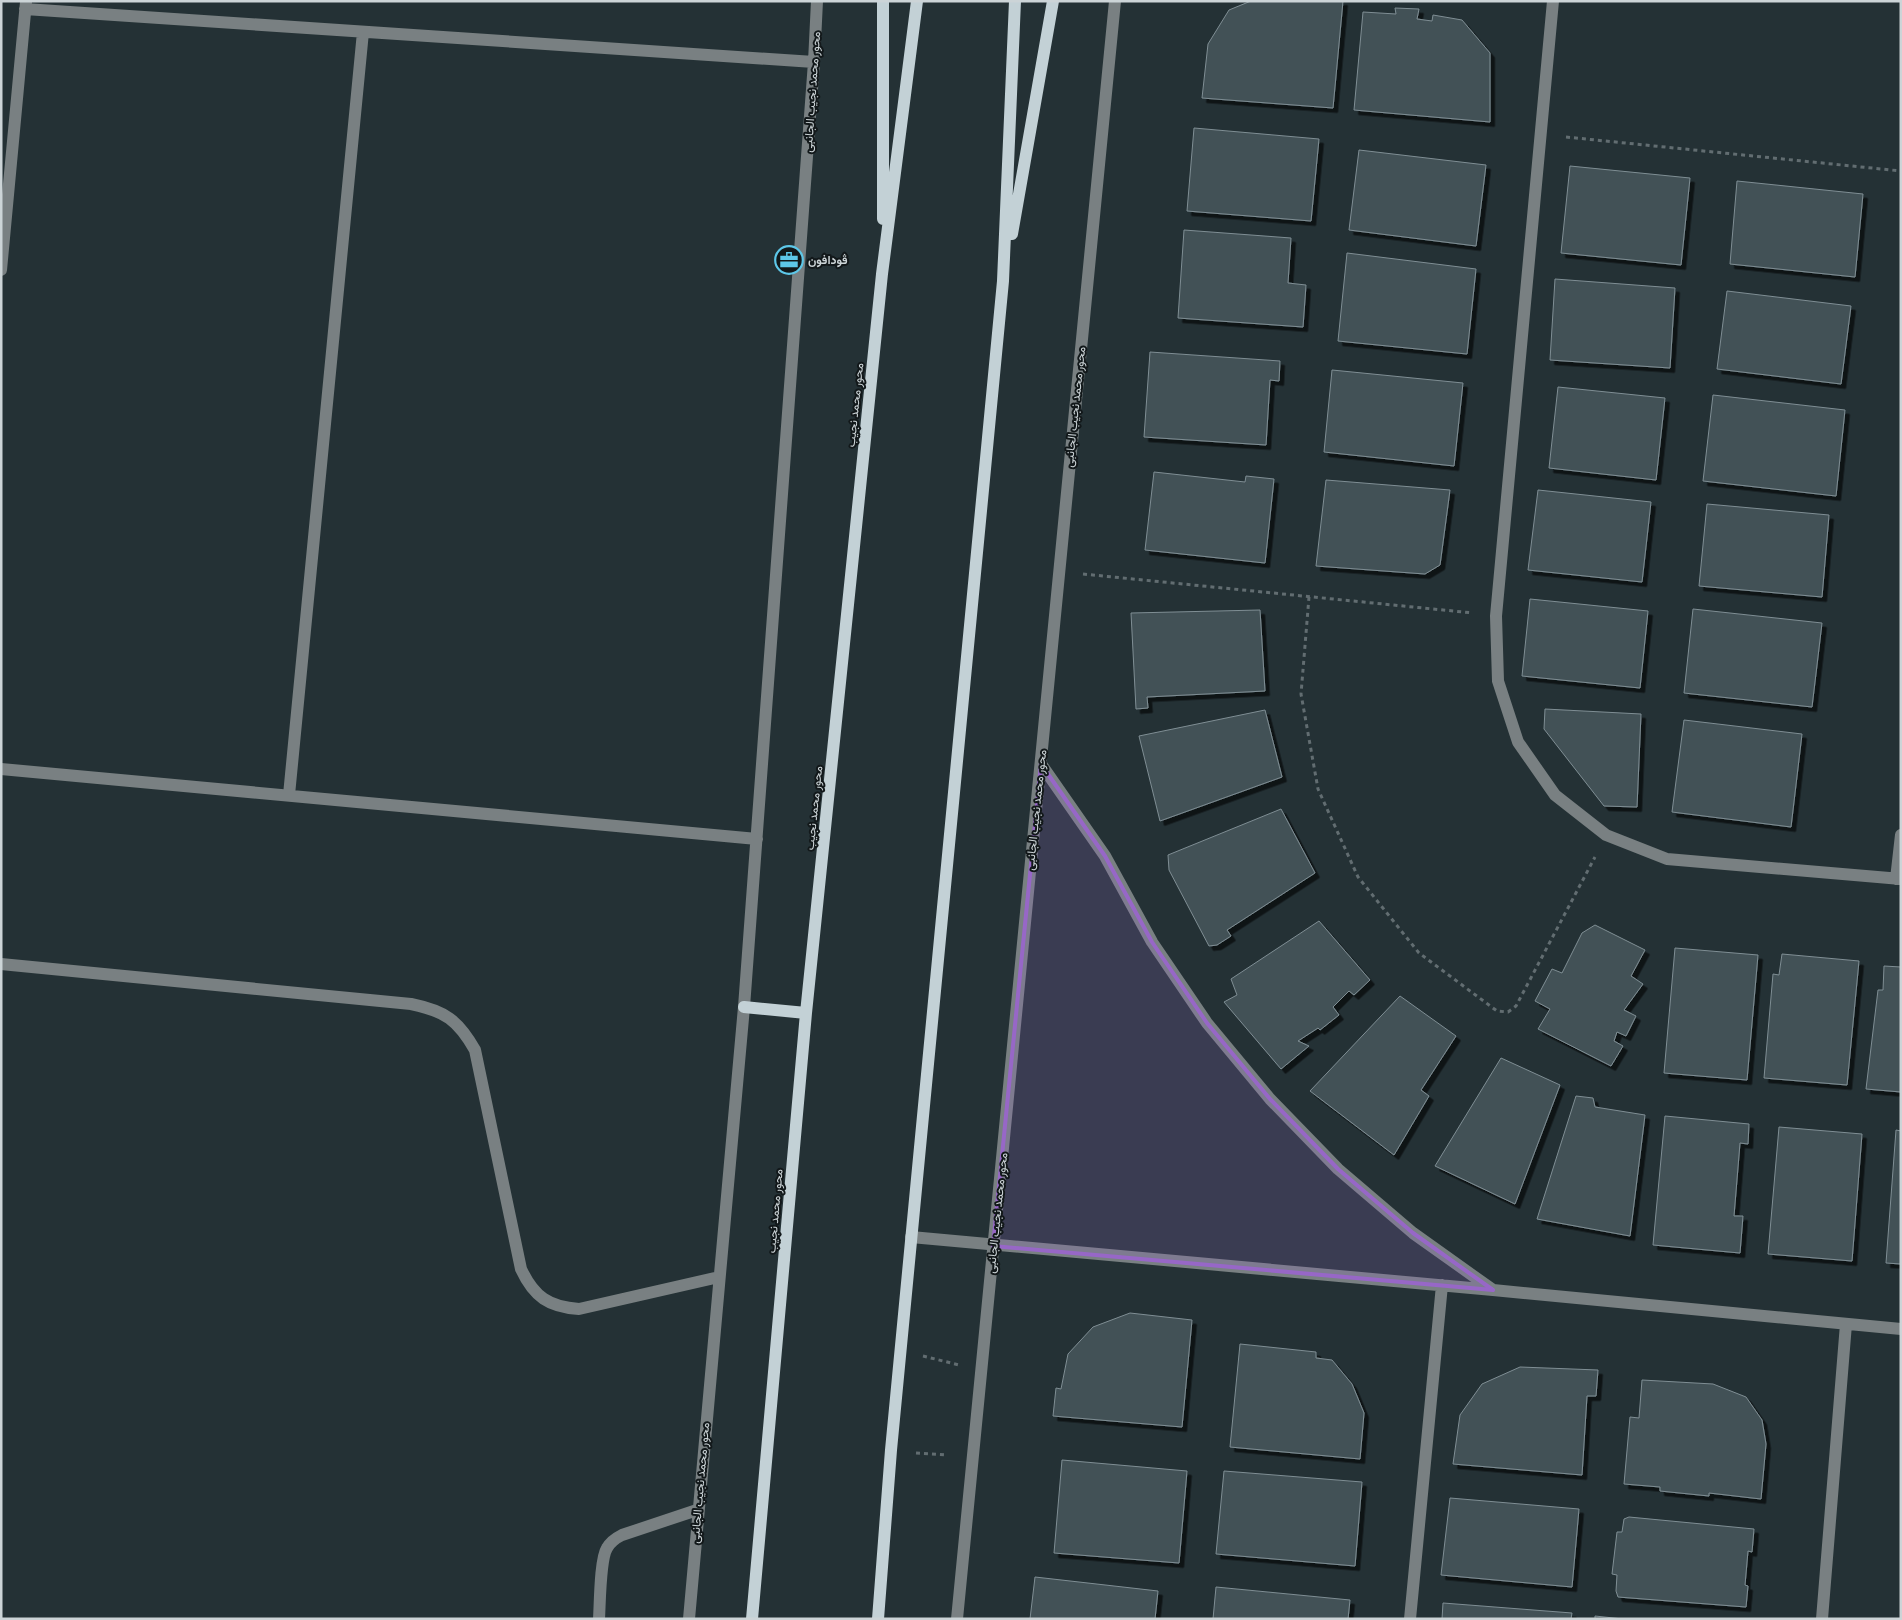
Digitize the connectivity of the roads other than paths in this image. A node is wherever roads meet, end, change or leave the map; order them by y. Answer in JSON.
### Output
{"nodes":[{"id":1,"x":817,"y":1,"type":"edge"},
{"id":2,"x":883,"y":1,"type":"edge"},
{"id":3,"x":917,"y":1,"type":"edge"},
{"id":4,"x":1014,"y":1,"type":"edge"},
{"id":5,"x":1053,"y":1,"type":"edge"},
{"id":6,"x":1115,"y":1,"type":"edge"},
{"id":7,"x":1553,"y":1,"type":"edge"},
{"id":8,"x":26,"y":5,"type":"edge"},
{"id":9,"x":363,"y":32,"type":"junction"},
{"id":10,"x":814,"y":62,"type":"junction"},
{"id":11,"x":1,"y":270,"type":"edge"},
{"id":12,"x":882,"y":274,"type":"junction"},
{"id":13,"x":1004,"y":281,"type":"junction"},
{"id":14,"x":1041,"y":764,"type":"junction"},
{"id":15,"x":1,"y":769,"type":"edge"},
{"id":16,"x":289,"y":796,"type":"junction"},
{"id":17,"x":1901,"y":835,"type":"edge"},
{"id":18,"x":756,"y":839,"type":"junction"},
{"id":19,"x":1899,"y":879,"type":"edge"},
{"id":20,"x":1,"y":964,"type":"edge"},
{"id":21,"x":744,"y":1007,"type":"junction"},
{"id":22,"x":806,"y":1013,"type":"junction"},
{"id":23,"x":911,"y":1238,"type":"junction"},
{"id":24,"x":994,"y":1246,"type":"junction"},
{"id":25,"x":719,"y":1277,"type":"junction"},
{"id":26,"x":1442,"y":1285,"type":"junction"},
{"id":27,"x":1493,"y":1290,"type":"junction"},
{"id":28,"x":1846,"y":1324,"type":"junction"},
{"id":29,"x":1901,"y":1329,"type":"edge"},
{"id":30,"x":697,"y":1510,"type":"junction"},
{"id":31,"x":599,"y":1619,"type":"edge"},
{"id":32,"x":689,"y":1619,"type":"edge"},
{"id":33,"x":752,"y":1619,"type":"edge"},
{"id":34,"x":878,"y":1619,"type":"edge"},
{"id":35,"x":958,"y":1619,"type":"edge"},
{"id":36,"x":1410,"y":1619,"type":"edge"},
{"id":37,"x":1822,"y":1619,"type":"edge"}],
"edges":[{"from":1,"to":10,"type":"street","name":"محور محمد نجيب الجانبى"},
{"from":2,"to":12,"type":"main road"},
{"from":3,"to":12,"type":"main road","name":"محور محمد نجيب"},
{"from":4,"to":13,"type":"main road"},
{"from":5,"to":13,"type":"main road"},
{"from":6,"to":14,"type":"street","name":"محور محمد نجيب الجانبى"},
{"from":7,"to":19,"type":"street"},
{"from":8,"to":9,"type":"street"},
{"from":8,"to":11,"type":"street"},
{"from":9,"to":10,"type":"street"},
{"from":9,"to":16,"type":"street"},
{"from":10,"to":18,"type":"street","name":"محور محمد نجيب الجانبى"},
{"from":12,"to":22,"type":"main road","name":"محور محمد نجيب"},
{"from":13,"to":23,"type":"main road"},
{"from":14,"to":24,"type":"street","name":"محور محمد نجيب الجانبى"},
{"from":14,"to":27,"type":"street"},
{"from":15,"to":16,"type":"street"},
{"from":16,"to":18,"type":"street"},
{"from":17,"to":19,"type":"street"},
{"from":18,"to":21,"type":"street","name":"محور محمد نجيب الجانبى"},
{"from":20,"to":25,"type":"street"},
{"from":21,"to":22,"type":"main road"},
{"from":21,"to":25,"type":"street","name":"محور محمد نجيب الجانبى"},
{"from":22,"to":33,"type":"main road","name":"محور محمد نجيب"},
{"from":23,"to":24,"type":"street"},
{"from":23,"to":34,"type":"main road"},
{"from":24,"to":26,"type":"street"},
{"from":24,"to":35,"type":"street","name":"محور محمد نجيب الجانبى"},
{"from":25,"to":30,"type":"street","name":"محور محمد نجيب الجانبى"},
{"from":26,"to":27,"type":"street"},
{"from":26,"to":36,"type":"street"},
{"from":27,"to":28,"type":"street"},
{"from":28,"to":29,"type":"street"},
{"from":28,"to":37,"type":"street"},
{"from":30,"to":31,"type":"street"},
{"from":30,"to":32,"type":"street","name":"محور محمد نجيب الجانبى"}]}
